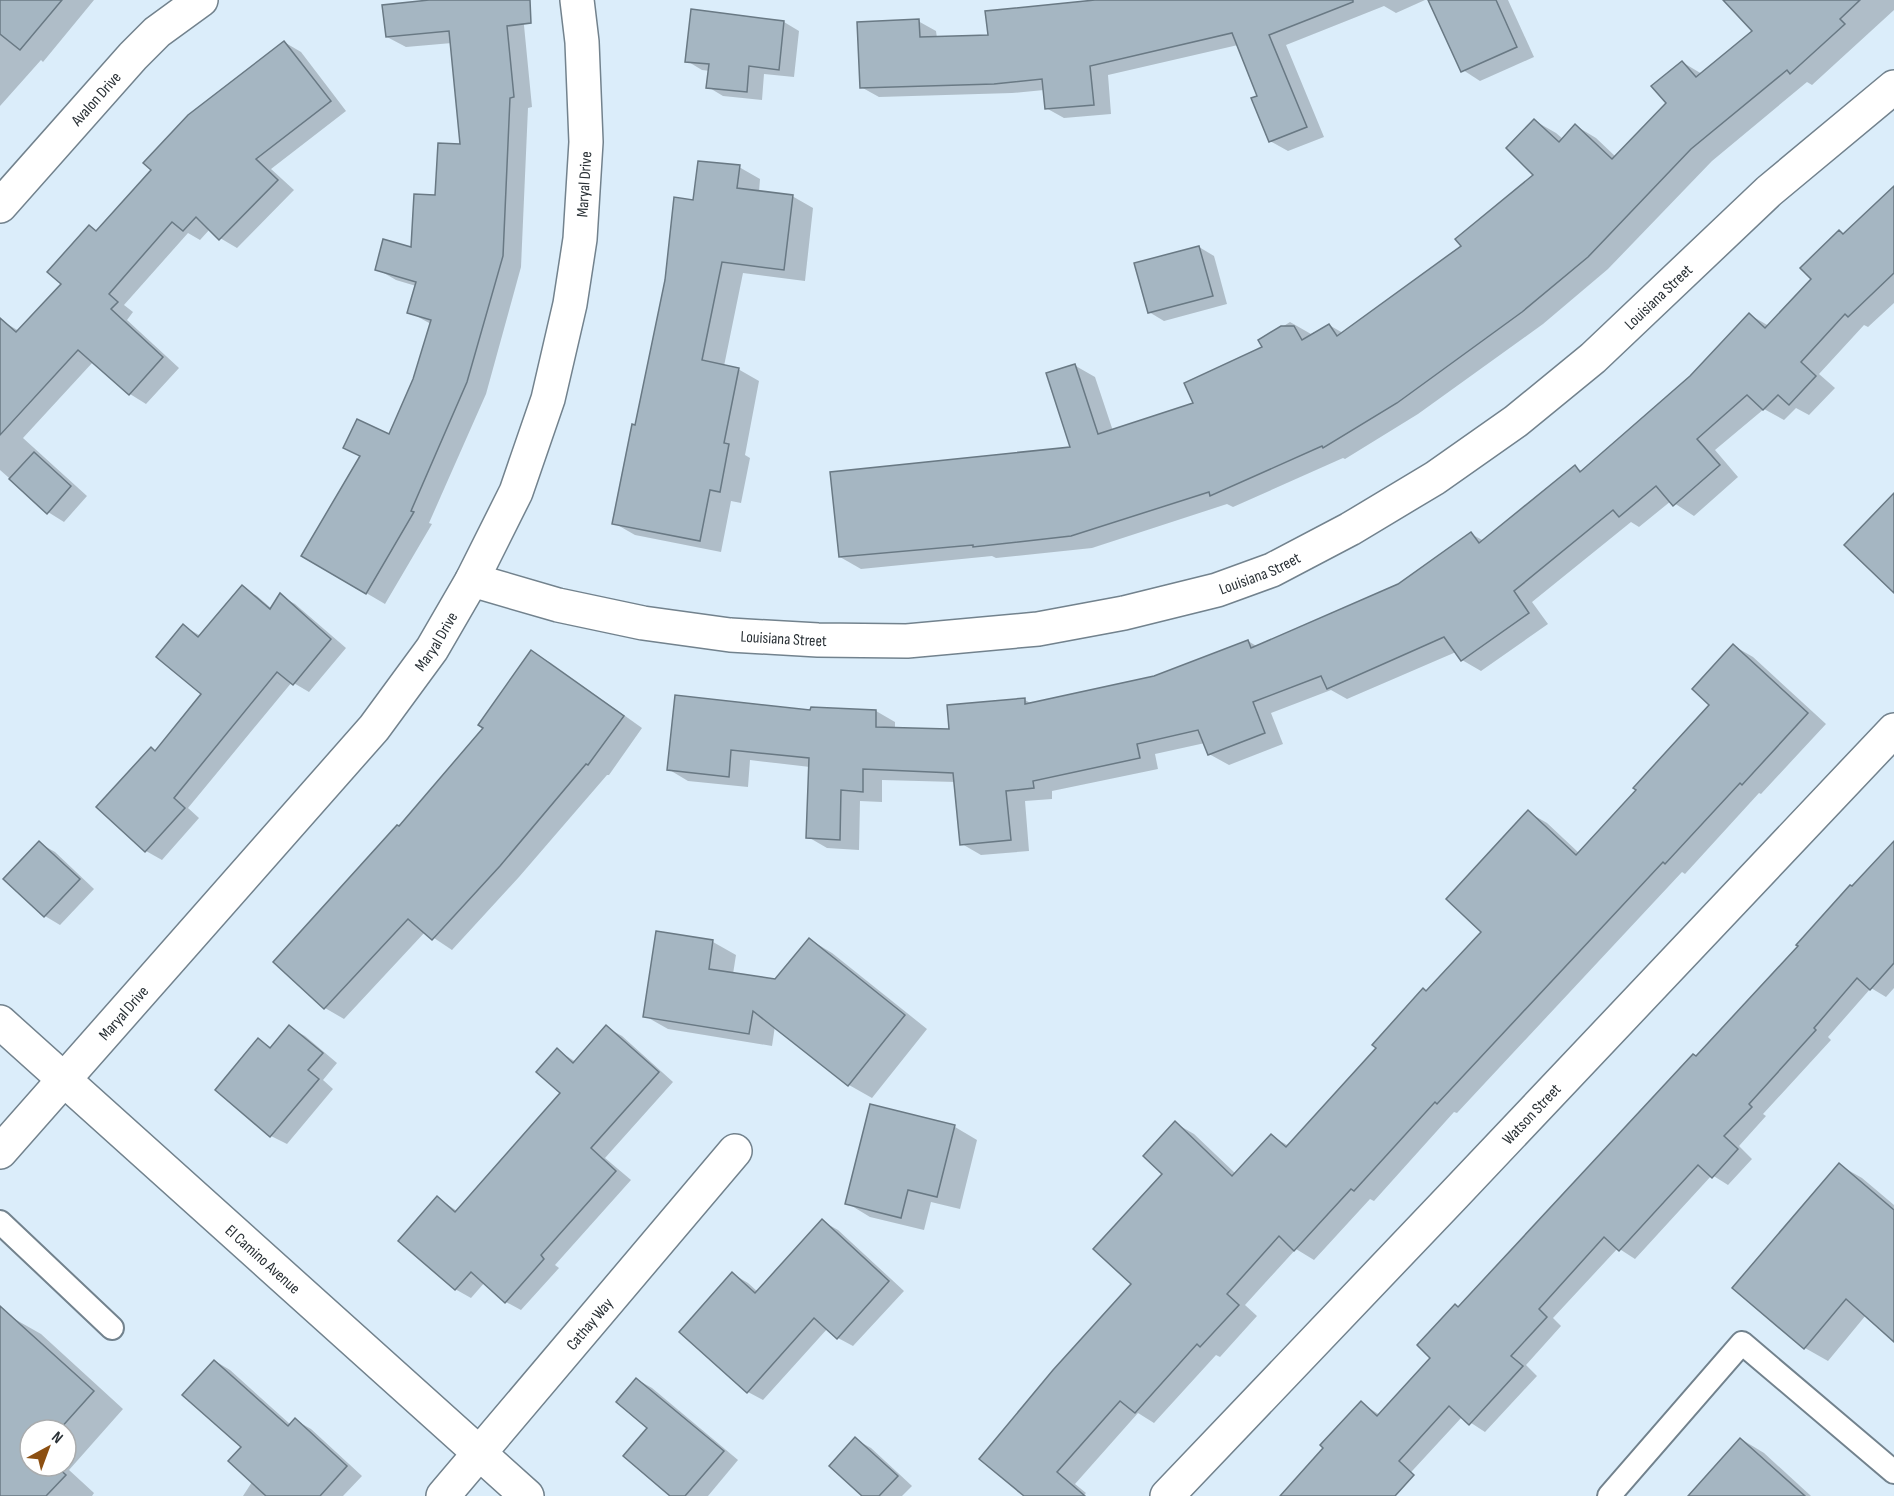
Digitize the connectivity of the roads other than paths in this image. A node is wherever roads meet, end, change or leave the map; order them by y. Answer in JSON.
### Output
{"nodes":[{"id":1,"x":201,"y":0,"type":"edge"},
{"id":2,"x":578,"y":0,"type":"edge"},
{"id":3,"x":1894,"y":87,"type":"edge"},
{"id":4,"x":0,"y":206,"type":"edge"},
{"id":5,"x":472,"y":580,"type":"junction"},
{"id":6,"x":1894,"y":730,"type":"edge"},
{"id":7,"x":0,"y":1022,"type":"edge"},
{"id":8,"x":64,"y":1079,"type":"junction"},
{"id":9,"x":735,"y":1151,"type":"dead end"},
{"id":10,"x":0,"y":1152,"type":"edge"},
{"id":11,"x":0,"y":1222,"type":"edge"},
{"id":12,"x":112,"y":1328,"type":"dead end"},
{"id":13,"x":479,"y":1453,"type":"junction"},
{"id":14,"x":1894,"y":1472,"type":"edge"},
{"id":15,"x":443,"y":1496,"type":"edge"},
{"id":16,"x":527,"y":1496,"type":"edge"},
{"id":17,"x":1167,"y":1496,"type":"edge"},
{"id":18,"x":1609,"y":1496,"type":"edge"}],
"edges":[{"from":1,"to":4,"type":"street","name":"Avalon Drive"},
{"from":2,"to":5,"type":"street","name":"Maryal Drive"},
{"from":3,"to":5,"type":"street","name":"Louisiana Street"},
{"from":5,"to":8,"type":"street","name":"Maryal Drive"},
{"from":6,"to":17,"type":"street","name":"Watson Street"},
{"from":7,"to":8,"type":"street","name":"El Camino Avenue"},
{"from":8,"to":10,"type":"street","name":"Maryal Drive"},
{"from":8,"to":13,"type":"street","name":"El Camino Avenue"},
{"from":9,"to":13,"type":"street","name":"Cathay Way"},
{"from":11,"to":12,"type":"lane"},
{"from":13,"to":15,"type":"street","name":"Cathay Way"},
{"from":13,"to":16,"type":"street","name":"El Camino Avenue"},
{"from":14,"to":18,"type":"lane"}]}
